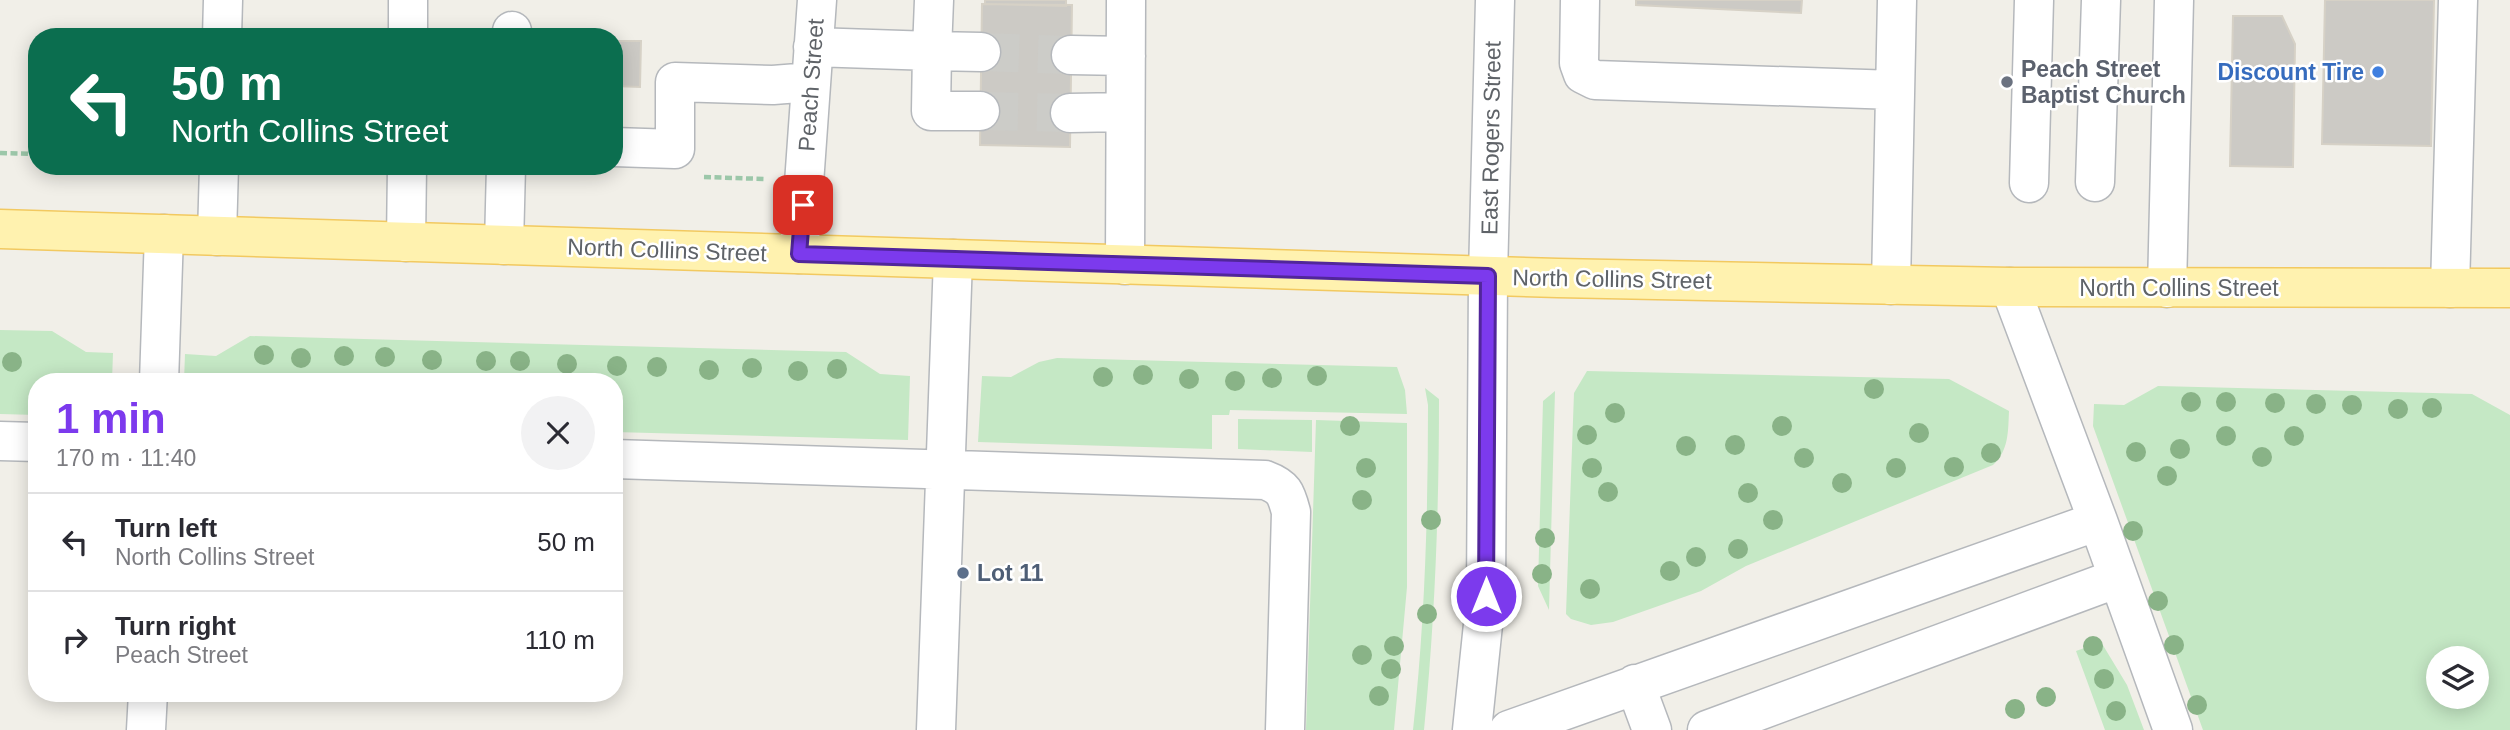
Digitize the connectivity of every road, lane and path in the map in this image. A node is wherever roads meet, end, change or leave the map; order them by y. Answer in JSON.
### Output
{"nodes":[{"id":1,"x":223,"y":0,"type":"edge"},
{"id":2,"x":408,"y":0,"type":"edge"},
{"id":3,"x":817,"y":0,"type":"edge"},
{"id":4,"x":934,"y":0,"type":"edge"},
{"id":5,"x":1126,"y":0,"type":"edge"},
{"id":6,"x":1495,"y":0,"type":"edge"},
{"id":7,"x":1580,"y":0,"type":"edge"},
{"id":8,"x":1897,"y":0,"type":"edge"},
{"id":9,"x":2034,"y":0,"type":"edge"},
{"id":10,"x":2101,"y":0,"type":"edge"},
{"id":11,"x":2174,"y":0,"type":"edge"},
{"id":12,"x":2458,"y":0,"type":"edge"},
{"id":13,"x":222,"y":28,"type":"edge"},
{"id":14,"x":408,"y":28,"type":"edge"},
{"id":15,"x":932,"y":51,"type":"junction"},
{"id":16,"x":981,"y":52,"type":"tunnel mouth"},
{"id":17,"x":1071,"y":55,"type":"tunnel mouth"},
{"id":18,"x":1126,"y":55,"type":"junction"},
{"id":19,"x":812,"y":64,"type":"junction"},
{"id":20,"x":1895,"y":90,"type":"junction"},
{"id":21,"x":980,"y":111,"type":"tunnel mouth"},
{"id":22,"x":1125,"y":112,"type":"junction"},
{"id":23,"x":1070,"y":113,"type":"tunnel mouth"},
{"id":24,"x":623,"y":147,"type":"edge"},
{"id":25,"x":0,"y":153,"type":"edge"},
{"id":26,"x":28,"y":154,"type":"edge"},
{"id":27,"x":219,"y":175,"type":"edge"},
{"id":28,"x":407,"y":175,"type":"edge"},
{"id":29,"x":506,"y":175,"type":"edge"},
{"id":30,"x":2095,"y":182,"type":"dead end"},
{"id":31,"x":2029,"y":183,"type":"dead end"},
{"id":32,"x":0,"y":229,"type":"edge"},
{"id":33,"x":164,"y":234,"type":"junction"},
{"id":34,"x":217,"y":236,"type":"junction"},
{"id":35,"x":406,"y":242,"type":"junction"},
{"id":36,"x":504,"y":245,"type":"junction"},
{"id":37,"x":799,"y":254,"type":"junction"},
{"id":38,"x":953,"y":259,"type":"junction"},
{"id":39,"x":1125,"y":265,"type":"junction"},
{"id":40,"x":1488,"y":276,"type":"junction"},
{"id":41,"x":1891,"y":285,"type":"junction"},
{"id":42,"x":2010,"y":287,"type":"junction"},
{"id":43,"x":2167,"y":288,"type":"junction"},
{"id":44,"x":2450,"y":288,"type":"junction"},
{"id":45,"x":2510,"y":288,"type":"edge"},
{"id":46,"x":159,"y":373,"type":"edge"},
{"id":47,"x":0,"y":441,"type":"edge"},
{"id":48,"x":28,"y":442,"type":"edge"},
{"id":49,"x":623,"y":459,"type":"edge"},
{"id":50,"x":945,"y":471,"type":"junction"},
{"id":51,"x":2098,"y":521,"type":"junction"},
{"id":52,"x":2118,"y":578,"type":"junction"},
{"id":53,"x":1635,"y":684,"type":"junction"},
{"id":54,"x":148,"y":702,"type":"edge"},
{"id":55,"x":146,"y":730,"type":"edge"},
{"id":56,"x":936,"y":730,"type":"edge"},
{"id":57,"x":1285,"y":730,"type":"edge"},
{"id":58,"x":1472,"y":730,"type":"edge"},
{"id":59,"x":1508,"y":730,"type":"edge"},
{"id":60,"x":1652,"y":730,"type":"edge"},
{"id":61,"x":1707,"y":730,"type":"edge"},
{"id":62,"x":2173,"y":730,"type":"edge"}],
"edges":[{"from":1,"to":13,"type":"street"},
{"from":2,"to":14,"type":"street"},
{"from":3,"to":19,"type":"street","name":"Peach Street"},
{"from":4,"to":15,"type":"street"},
{"from":5,"to":18,"type":"street"},
{"from":6,"to":40,"type":"street","name":"East Rogers Street"},
{"from":7,"to":20,"type":"street"},
{"from":8,"to":20,"type":"street"},
{"from":9,"to":31,"type":"street"},
{"from":10,"to":30,"type":"street"},
{"from":11,"to":43,"type":"street"},
{"from":12,"to":44,"type":"street"},
{"from":15,"to":16,"type":"street"},
{"from":15,"to":19,"type":"street"},
{"from":15,"to":21,"type":"street"},
{"from":17,"to":18,"type":"street"},
{"from":18,"to":22,"type":"street"},
{"from":19,"to":24,"type":"street"},
{"from":19,"to":37,"type":"street","name":"Peach Street"},
{"from":20,"to":41,"type":"street"},
{"from":22,"to":23,"type":"street"},
{"from":22,"to":39,"type":"street"},
{"from":25,"to":26,"type":"path"},
{"from":27,"to":34,"type":"street"},
{"from":28,"to":35,"type":"street"},
{"from":29,"to":36,"type":"street"},
{"from":32,"to":33,"type":"main road","name":"North Collins Street"},
{"from":33,"to":34,"type":"main road","name":"North Collins Street"},
{"from":33,"to":46,"type":"street"},
{"from":34,"to":35,"type":"main road","name":"North Collins Street"},
{"from":35,"to":36,"type":"main road","name":"North Collins Street"},
{"from":36,"to":37,"type":"main road","name":"North Collins Street"},
{"from":37,"to":38,"type":"main road","name":"North Collins Street"},
{"from":38,"to":39,"type":"main road","name":"North Collins Street"},
{"from":38,"to":50,"type":"street"},
{"from":39,"to":40,"type":"main road","name":"North Collins Street"},
{"from":40,"to":41,"type":"main road","name":"North Collins Street"},
{"from":40,"to":58,"type":"street","name":"East Rogers Street"},
{"from":41,"to":42,"type":"main road","name":"North Collins Street"},
{"from":42,"to":43,"type":"main road","name":"North Collins Street"},
{"from":42,"to":51,"type":"street"},
{"from":43,"to":44,"type":"main road","name":"North Collins Street"},
{"from":44,"to":45,"type":"main road","name":"North Collins Street"},
{"from":47,"to":48,"type":"street"},
{"from":49,"to":50,"type":"street"},
{"from":50,"to":56,"type":"street"},
{"from":50,"to":57,"type":"street"},
{"from":51,"to":52,"type":"street"},
{"from":51,"to":53,"type":"street"},
{"from":52,"to":61,"type":"street"},
{"from":52,"to":62,"type":"street"},
{"from":53,"to":59,"type":"street"},
{"from":53,"to":60,"type":"street"},
{"from":54,"to":55,"type":"street"}]}
